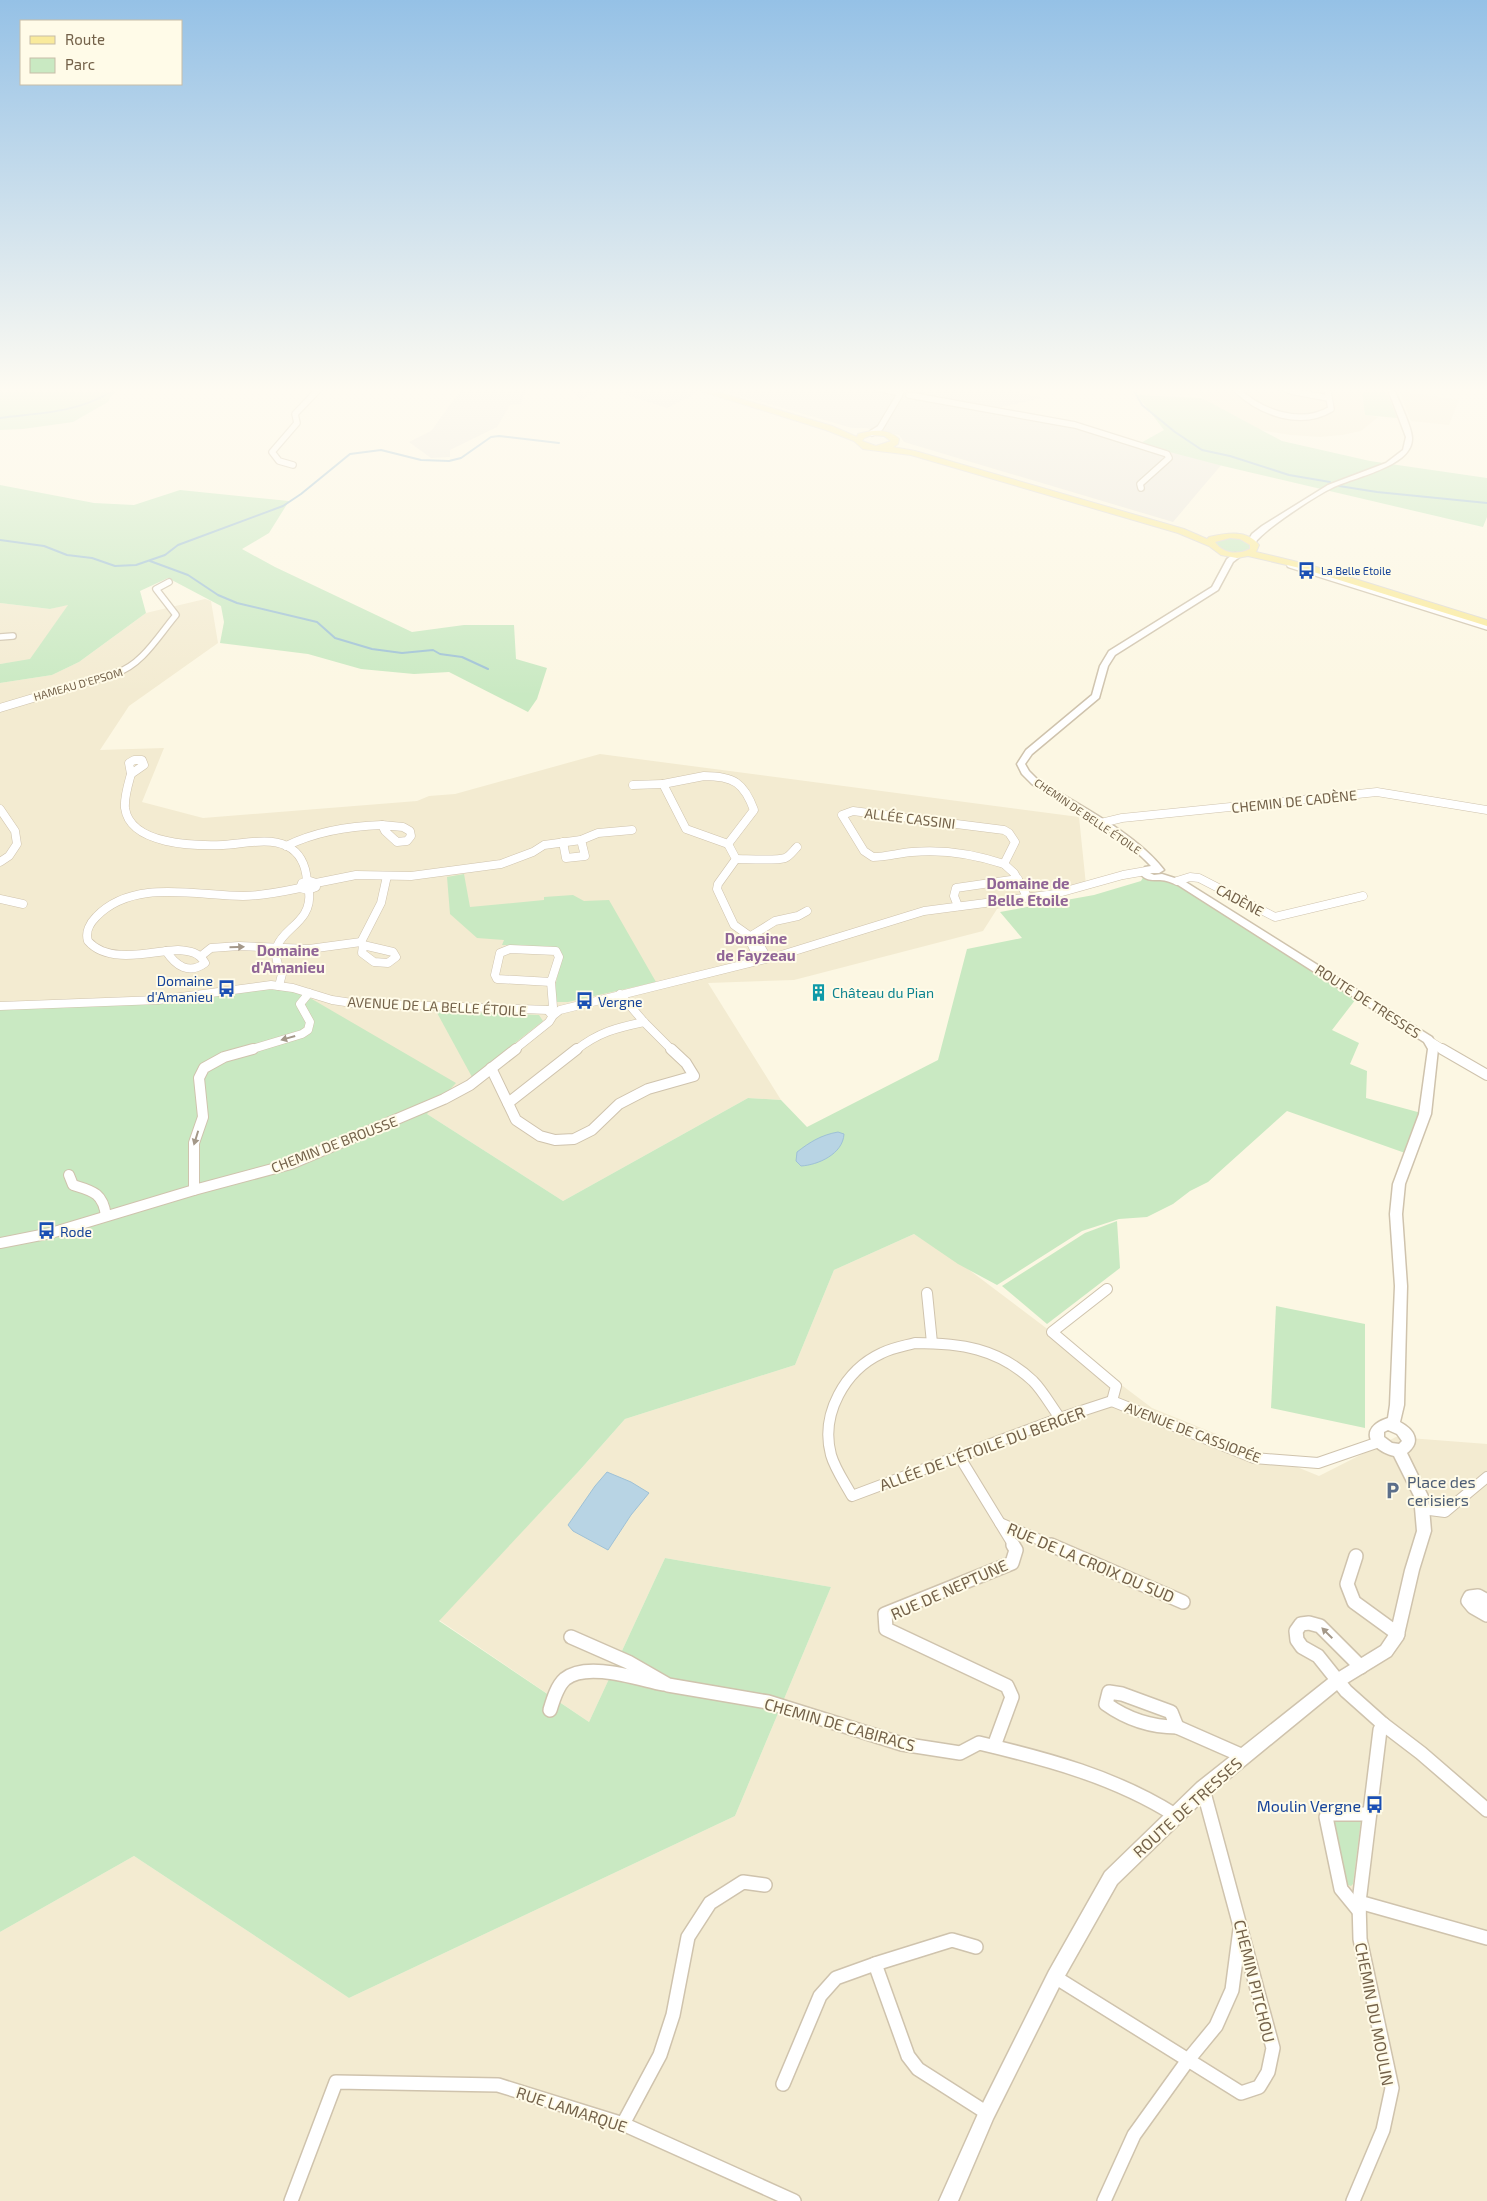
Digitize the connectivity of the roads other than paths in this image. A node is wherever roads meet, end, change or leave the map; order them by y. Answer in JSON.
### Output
{"nodes":[{"id":1,"x":1039,"y":490,"type":"edge"},
{"id":2,"x":1049,"y":490,"type":"edge"},
{"id":3,"x":1324,"y":490,"type":"edge"},
{"id":4,"x":1265,"y":528,"type":"junction"},
{"id":5,"x":1235,"y":535,"type":"junction"},
{"id":6,"x":1220,"y":536,"type":"junction"},
{"id":7,"x":1254,"y":543,"type":"junction"},
{"id":8,"x":1211,"y":544,"type":"junction"},
{"id":9,"x":1221,"y":552,"type":"junction"},
{"id":10,"x":1243,"y":554,"type":"junction"},
{"id":11,"x":1258,"y":556,"type":"dead end"},
{"id":12,"x":1225,"y":570,"type":"junction"},
{"id":13,"x":169,"y":582,"type":"dead end"},
{"id":14,"x":1487,"y":623,"type":"edge"},
{"id":15,"x":13,"y":636,"type":"dead end"},
{"id":16,"x":0,"y":637,"type":"edge"},
{"id":17,"x":0,"y":708,"type":"edge"},
{"id":18,"x":131,"y":774,"type":"dead end"},
{"id":19,"x":663,"y":784,"type":"junction"},
{"id":20,"x":633,"y":786,"type":"dead end"},
{"id":21,"x":0,"y":809,"type":"edge"},
{"id":22,"x":1487,"y":810,"type":"edge"},
{"id":23,"x":1101,"y":822,"type":"junction"},
{"id":24,"x":382,"y":825,"type":"dead end"},
{"id":25,"x":632,"y":830,"type":"dead end"},
{"id":26,"x":581,"y":840,"type":"junction"},
{"id":27,"x":563,"y":842,"type":"junction"},
{"id":28,"x":728,"y":844,"type":"junction"},
{"id":29,"x":286,"y":846,"type":"junction"},
{"id":30,"x":797,"y":847,"type":"dead end"},
{"id":31,"x":736,"y":859,"type":"junction"},
{"id":32,"x":0,"y":862,"type":"edge"},
{"id":33,"x":1004,"y":864,"type":"junction"},
{"id":34,"x":1153,"y":871,"type":"junction"},
{"id":35,"x":1131,"y":874,"type":"joint"},
{"id":36,"x":387,"y":876,"type":"junction"},
{"id":37,"x":1018,"y":879,"type":"junction"},
{"id":38,"x":307,"y":881,"type":"junction"},
{"id":39,"x":1177,"y":881,"type":"junction"},
{"id":40,"x":316,"y":882,"type":"junction"},
{"id":41,"x":300,"y":888,"type":"junction"},
{"id":42,"x":309,"y":891,"type":"junction"},
{"id":43,"x":1363,"y":896,"type":"dead end"},
{"id":44,"x":1028,"y":898,"type":"junction"},
{"id":45,"x":0,"y":899,"type":"edge"},
{"id":46,"x":23,"y":904,"type":"dead end"},
{"id":47,"x":958,"y":906,"type":"junction"},
{"id":48,"x":807,"y":910,"type":"dead end"},
{"id":49,"x":751,"y":936,"type":"junction"},
{"id":50,"x":276,"y":948,"type":"junction"},
{"id":51,"x":166,"y":951,"type":"junction"},
{"id":52,"x":202,"y":956,"type":"junction"},
{"id":53,"x":763,"y":959,"type":"junction"},
{"id":54,"x":551,"y":982,"type":"junction"},
{"id":55,"x":279,"y":986,"type":"junction"},
{"id":56,"x":309,"y":993,"type":"junction"},
{"id":57,"x":620,"y":994,"type":"junction"},
{"id":58,"x":0,"y":1006,"type":"edge"},
{"id":59,"x":554,"y":1010,"type":"junction"},
{"id":60,"x":644,"y":1022,"type":"junction"},
{"id":61,"x":1428,"y":1040,"type":"junction"},
{"id":62,"x":491,"y":1068,"type":"junction"},
{"id":63,"x":1487,"y":1075,"type":"edge"},
{"id":64,"x":508,"y":1103,"type":"junction"},
{"id":65,"x":69,"y":1175,"type":"dead end"},
{"id":66,"x":194,"y":1190,"type":"junction"},
{"id":67,"x":106,"y":1216,"type":"junction"},
{"id":68,"x":0,"y":1243,"type":"edge"},
{"id":69,"x":1107,"y":1289,"type":"dead end"},
{"id":70,"x":927,"y":1293,"type":"dead end"},
{"id":71,"x":932,"y":1343,"type":"junction"},
{"id":72,"x":1112,"y":1401,"type":"junction"},
{"id":73,"x":1060,"y":1418,"type":"junction"},
{"id":74,"x":1394,"y":1425,"type":"junction"},
{"id":75,"x":1379,"y":1442,"type":"junction"},
{"id":76,"x":1399,"y":1451,"type":"junction"},
{"id":77,"x":959,"y":1456,"type":"junction"},
{"id":78,"x":1487,"y":1477,"type":"edge"},
{"id":79,"x":852,"y":1496,"type":"joint"},
{"id":80,"x":1422,"y":1509,"type":"junction"},
{"id":81,"x":1000,"y":1523,"type":"junction"},
{"id":82,"x":1356,"y":1556,"type":"dead end"},
{"id":83,"x":1487,"y":1601,"type":"edge"},
{"id":84,"x":1183,"y":1602,"type":"dead end"},
{"id":85,"x":1487,"y":1615,"type":"edge"},
{"id":86,"x":1398,"y":1634,"type":"junction"},
{"id":87,"x":570,"y":1637,"type":"dead end"},
{"id":88,"x":1362,"y":1667,"type":"junction"},
{"id":89,"x":1337,"y":1681,"type":"junction"},
{"id":90,"x":668,"y":1685,"type":"junction"},
{"id":91,"x":550,"y":1710,"type":"dead end"},
{"id":92,"x":1383,"y":1724,"type":"junction"},
{"id":93,"x":1177,"y":1727,"type":"junction"},
{"id":94,"x":994,"y":1746,"type":"junction"},
{"id":95,"x":1243,"y":1756,"type":"junction"},
{"id":96,"x":1203,"y":1789,"type":"junction"},
{"id":97,"x":1487,"y":1810,"type":"edge"},
{"id":98,"x":1369,"y":1814,"type":"junction"},
{"id":99,"x":1175,"y":1815,"type":"junction"},
{"id":100,"x":765,"y":1886,"type":"dead end"},
{"id":101,"x":1359,"y":1906,"type":"junction"},
{"id":102,"x":1240,"y":1924,"type":"junction"},
{"id":103,"x":1487,"y":1938,"type":"edge"},
{"id":104,"x":976,"y":1947,"type":"dead end"},
{"id":105,"x":875,"y":1964,"type":"junction"},
{"id":106,"x":1055,"y":1977,"type":"junction"},
{"id":107,"x":1188,"y":2060,"type":"junction"},
{"id":108,"x":783,"y":2084,"type":"dead end"},
{"id":109,"x":987,"y":2113,"type":"junction"},
{"id":110,"x":623,"y":2124,"type":"junction"},
{"id":111,"x":291,"y":2201,"type":"edge"},
{"id":112,"x":794,"y":2201,"type":"edge"},
{"id":113,"x":948,"y":2201,"type":"edge"},
{"id":114,"x":1104,"y":2201,"type":"edge"},
{"id":115,"x":1353,"y":2201,"type":"edge"}],
"edges":[{"from":1,"to":8,"type":"main road"},
{"from":2,"to":6,"type":"main road"},
{"from":3,"to":4,"type":"street"},
{"from":4,"to":5,"type":"street"},
{"from":4,"to":7,"type":"street"},
{"from":5,"to":6,"type":"main road"},
{"from":5,"to":7,"type":"main road"},
{"from":6,"to":8,"type":"main road"},
{"from":7,"to":10,"type":"main road"},
{"from":7,"to":14,"type":"main road"},
{"from":8,"to":9,"type":"main road"},
{"from":9,"to":10,"type":"main road"},
{"from":9,"to":12,"type":"street"},
{"from":10,"to":12,"type":"street","name":"CHEMIN DE BELLE ÉTOILE"},
{"from":10,"to":14,"type":"main road"},
{"from":11,"to":14,"type":"street"},
{"from":12,"to":23,"type":"street","name":"CHEMIN DE BELLE ÉTOILE"},
{"from":13,"to":17,"type":"street","name":"HAMEAU D'EPSOM"},
{"from":15,"to":16,"type":"street"},
{"from":18,"to":29,"type":"street"},
{"from":19,"to":20,"type":"street"},
{"from":19,"to":28,"type":"street"},
{"from":19,"to":28,"type":"street"},
{"from":21,"to":32,"type":"street"},
{"from":22,"to":23,"type":"street","name":"CHEMIN DE CADÈNE"},
{"from":23,"to":34,"type":"street","name":"CHEMIN DE BELLE ÉTOILE"},
{"from":24,"to":29,"type":"street"},
{"from":25,"to":26,"type":"street"},
{"from":26,"to":27,"type":"street"},
{"from":26,"to":27,"type":"street"},
{"from":27,"to":36,"type":"street"},
{"from":28,"to":31,"type":"street"},
{"from":29,"to":38,"type":"street"},
{"from":30,"to":31,"type":"street"},
{"from":31,"to":49,"type":"street"},
{"from":33,"to":33,"type":"street","name":"ALLÉE CASSINI"},
{"from":33,"to":37,"type":"street","name":"ALLÉE CASSINI"},
{"from":34,"to":35,"type":"street","name":"AVENUE DE LA BELLE ÉTOILE"},
{"from":34,"to":39,"type":"street","name":"ROUTE DE TRESSES"},
{"from":35,"to":44,"type":"street","name":"AVENUE DE LA BELLE ÉTOILE"},
{"from":36,"to":40,"type":"street"},
{"from":36,"to":50,"type":"street"},
{"from":37,"to":44,"type":"street","name":"ALLÉE CASSINI"},
{"from":37,"to":47,"type":"street"},
{"from":38,"to":40,"type":"street"},
{"from":38,"to":41,"type":"street"},
{"from":39,"to":43,"type":"street","name":"CADÈNE"},
{"from":39,"to":61,"type":"street","name":"ROUTE DE TRESSES"},
{"from":40,"to":42,"type":"street"},
{"from":41,"to":42,"type":"street"},
{"from":41,"to":51,"type":"street"},
{"from":42,"to":50,"type":"street"},
{"from":44,"to":47,"type":"street","name":"AVENUE DE LA BELLE ÉTOILE"},
{"from":45,"to":46,"type":"street"},
{"from":47,"to":53,"type":"street","name":"AVENUE DE LA BELLE ÉTOILE"},
{"from":48,"to":49,"type":"street"},
{"from":49,"to":53,"type":"street"},
{"from":52,"to":50,"type":"street","one_way":true},
{"from":50,"to":55,"type":"street"},
{"from":51,"to":52,"type":"street"},
{"from":51,"to":52,"type":"street"},
{"from":53,"to":57,"type":"street","name":"AVENUE DE LA BELLE ÉTOILE"},
{"from":54,"to":54,"type":"street"},
{"from":54,"to":59,"type":"street"},
{"from":55,"to":56,"type":"street","name":"AVENUE DE LA BELLE ÉTOILE"},
{"from":55,"to":58,"type":"street","name":"AVENUE DE LA BELLE ÉTOILE"},
{"from":56,"to":59,"type":"street","name":"AVENUE DE LA BELLE ÉTOILE"},
{"from":56,"to":66,"type":"street","one_way":true},
{"from":57,"to":59,"type":"street","name":"AVENUE DE LA BELLE ÉTOILE"},
{"from":57,"to":60,"type":"street"},
{"from":59,"to":62,"type":"street","name":"CHEMIN DE BROUSSE"},
{"from":60,"to":64,"type":"street"},
{"from":60,"to":64,"type":"street"},
{"from":61,"to":63,"type":"street"},
{"from":61,"to":74,"type":"street","name":"ROUTE DE TRESSES"},
{"from":62,"to":64,"type":"street"},
{"from":62,"to":66,"type":"street","name":"CHEMIN DE BROUSSE"},
{"from":65,"to":67,"type":"street"},
{"from":66,"to":67,"type":"street","name":"CHEMIN DE BROUSSE"},
{"from":67,"to":68,"type":"street","name":"CHEMIN DE BROUSSE"},
{"from":69,"to":72,"type":"street","name":"AVENUE DE CASSIOPÉE"},
{"from":70,"to":71,"type":"street"},
{"from":71,"to":73,"type":"street"},
{"from":71,"to":79,"type":"street"},
{"from":72,"to":73,"type":"street","name":"ALLÉE DE L'ÉTOILE DU BERGER"},
{"from":72,"to":75,"type":"street","name":"AVENUE DE CASSIOPÉE"},
{"from":73,"to":77,"type":"street","name":"ALLÉE DE L'ÉTOILE DU BERGER"},
{"from":74,"to":75,"type":"street"},
{"from":74,"to":76,"type":"street"},
{"from":75,"to":76,"type":"street"},
{"from":76,"to":80,"type":"street","name":"ROUTE DE TRESSES"},
{"from":77,"to":79,"type":"street","name":"ALLÉE DE L'ÉTOILE DU BERGER"},
{"from":77,"to":81,"type":"street","name":"RUE DE NEPTUNE"},
{"from":78,"to":80,"type":"street"},
{"from":80,"to":86,"type":"street","name":"ROUTE DE TRESSES"},
{"from":81,"to":84,"type":"street","name":"RUE DE LA CROIX DU SUD"},
{"from":81,"to":94,"type":"street","name":"RUE DE NEPTUNE"},
{"from":82,"to":86,"type":"street"},
{"from":83,"to":85,"type":"street"},
{"from":86,"to":88,"type":"street","name":"ROUTE DE TRESSES"},
{"from":87,"to":90,"type":"street","name":"CHEMIN DE CABIRACS"},
{"from":88,"to":89,"type":"street","name":"ROUTE DE TRESSES"},
{"from":88,"to":89,"type":"street","one_way":true},
{"from":89,"to":92,"type":"street"},
{"from":89,"to":95,"type":"street","name":"ROUTE DE TRESSES"},
{"from":90,"to":91,"type":"street","name":"CHEMIN DE CABIRACS"},
{"from":90,"to":94,"type":"street","name":"CHEMIN DE CABIRACS"},
{"from":92,"to":97,"type":"street"},
{"from":92,"to":98,"type":"street","name":"CHEMIN DU MOULIN"},
{"from":93,"to":93,"type":"street"},
{"from":93,"to":95,"type":"street"},
{"from":94,"to":99,"type":"street","name":"CHEMIN DE CABIRACS"},
{"from":95,"to":96,"type":"street","name":"ROUTE DE TRESSES"},
{"from":96,"to":99,"type":"street","name":"ROUTE DE TRESSES"},
{"from":96,"to":102,"type":"street","name":"CHEMIN PITCHOU"},
{"from":98,"to":101,"type":"street","name":"CHEMIN DU MOULIN"},
{"from":98,"to":101,"type":"street"},
{"from":99,"to":106,"type":"street","name":"ROUTE DE TRESSES"},
{"from":100,"to":110,"type":"street"},
{"from":101,"to":103,"type":"street"},
{"from":101,"to":115,"type":"street","name":"CHEMIN DU MOULIN"},
{"from":102,"to":107,"type":"street"},
{"from":102,"to":107,"type":"street","name":"CHEMIN PITCHOU"},
{"from":104,"to":105,"type":"street"},
{"from":105,"to":108,"type":"street"},
{"from":105,"to":109,"type":"street"},
{"from":106,"to":107,"type":"street","name":"CHEMIN PITCHOU"},
{"from":106,"to":109,"type":"street","name":"ROUTE DE TRESSES"},
{"from":107,"to":114,"type":"street"},
{"from":109,"to":113,"type":"street","name":"ROUTE DE TRESSES"},
{"from":110,"to":111,"type":"street","name":"RUE LAMARQUE"},
{"from":110,"to":112,"type":"street","name":"RUE LAMARQUE"}]}
